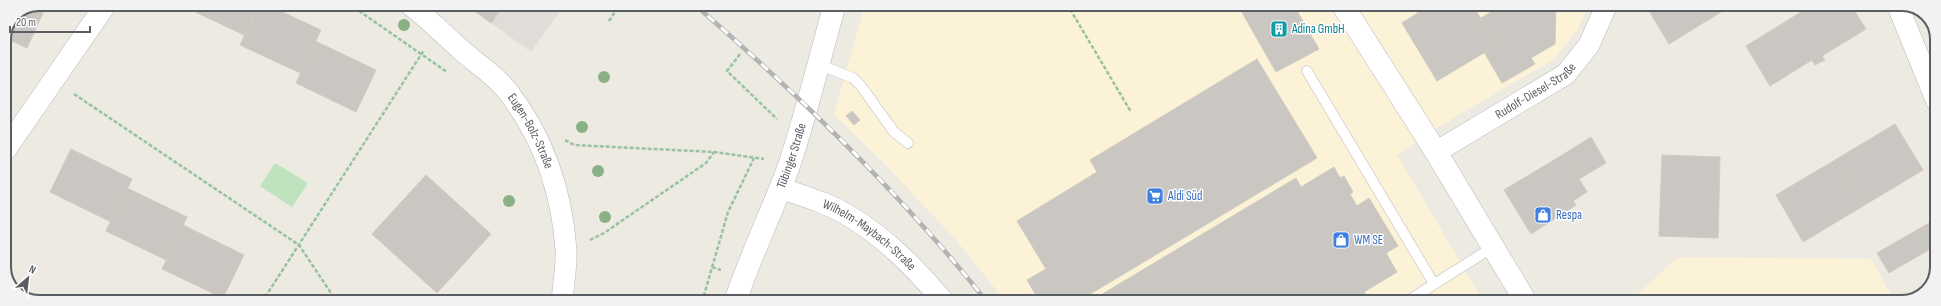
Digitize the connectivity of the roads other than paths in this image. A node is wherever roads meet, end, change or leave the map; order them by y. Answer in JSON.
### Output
{"nodes":[{"id":1,"x":101,"y":11,"type":"edge"},
{"id":2,"x":418,"y":11,"type":"edge"},
{"id":3,"x":833,"y":11,"type":"edge"},
{"id":4,"x":1346,"y":11,"type":"edge"},
{"id":5,"x":1604,"y":11,"type":"edge"},
{"id":6,"x":1900,"y":11,"type":"edge"},
{"id":7,"x":818,"y":64,"type":"junction"},
{"id":8,"x":1307,"y":71,"type":"dead end"},
{"id":9,"x":1930,"y":85,"type":"edge"},
{"id":10,"x":11,"y":142,"type":"edge"},
{"id":11,"x":908,"y":143,"type":"dead end"},
{"id":12,"x":1436,"y":152,"type":"junction"},
{"id":13,"x":780,"y":188,"type":"junction"},
{"id":14,"x":1493,"y":246,"type":"junction"},
{"id":15,"x":1434,"y":284,"type":"junction"},
{"id":16,"x":563,"y":295,"type":"edge"},
{"id":17,"x":737,"y":295,"type":"edge"},
{"id":18,"x":938,"y":295,"type":"edge"},
{"id":19,"x":1417,"y":295,"type":"edge"},
{"id":20,"x":1522,"y":295,"type":"edge"}],
"edges":[{"from":1,"to":10,"type":"street"},
{"from":2,"to":16,"type":"street","name":"Eugen-Bolz-Straße"},
{"from":3,"to":7,"type":"street","name":"Tübinger Straße"},
{"from":4,"to":12,"type":"street"},
{"from":5,"to":12,"type":"street","name":"Rudolf-Diesel-Straße"},
{"from":6,"to":9,"type":"street"},
{"from":7,"to":11,"type":"lane"},
{"from":7,"to":13,"type":"street","name":"Tübinger Straße"},
{"from":8,"to":15,"type":"lane"},
{"from":12,"to":14,"type":"street"},
{"from":13,"to":17,"type":"street","name":"Tübinger Straße"},
{"from":13,"to":18,"type":"street","name":"Wilhelm-Maybach-Straße"},
{"from":14,"to":15,"type":"lane"},
{"from":14,"to":20,"type":"street"},
{"from":15,"to":19,"type":"lane"}]}
